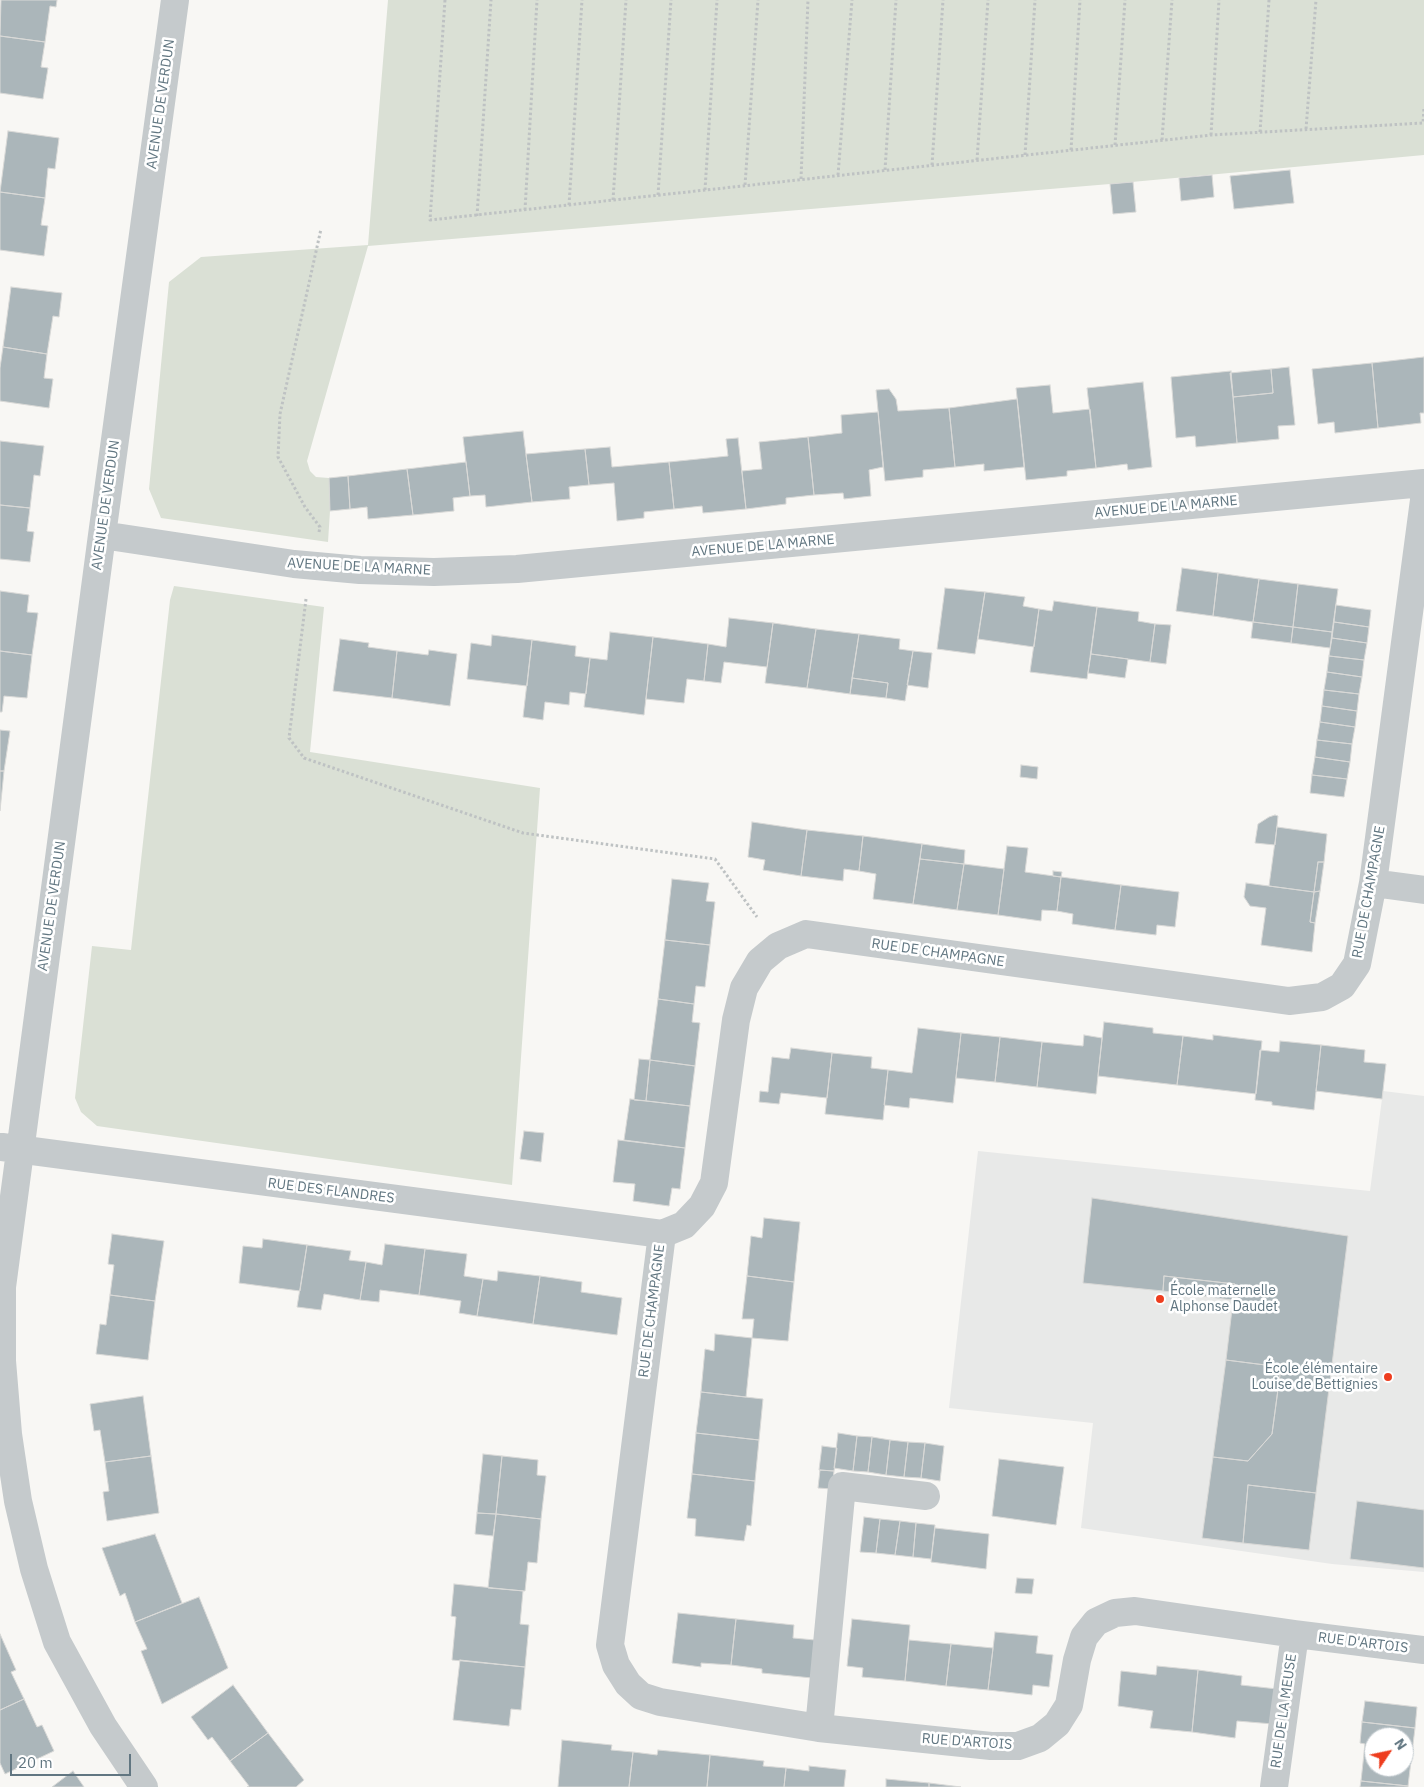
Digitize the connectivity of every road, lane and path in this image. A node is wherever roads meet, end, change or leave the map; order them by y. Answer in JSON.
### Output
{"nodes":[{"id":1,"x":175,"y":0,"type":"edge"},
{"id":2,"x":445,"y":0,"type":"edge"},
{"id":3,"x":491,"y":0,"type":"edge"},
{"id":4,"x":537,"y":0,"type":"edge"},
{"id":5,"x":582,"y":0,"type":"edge"},
{"id":6,"x":626,"y":0,"type":"edge"},
{"id":7,"x":671,"y":0,"type":"edge"},
{"id":8,"x":717,"y":0,"type":"edge"},
{"id":9,"x":758,"y":0,"type":"edge"},
{"id":10,"x":808,"y":0,"type":"edge"},
{"id":11,"x":852,"y":0,"type":"edge"},
{"id":12,"x":896,"y":0,"type":"edge"},
{"id":13,"x":943,"y":0,"type":"edge"},
{"id":14,"x":988,"y":0,"type":"edge"},
{"id":15,"x":1035,"y":0,"type":"edge"},
{"id":16,"x":1080,"y":0,"type":"edge"},
{"id":17,"x":1125,"y":0,"type":"edge"},
{"id":18,"x":1172,"y":0,"type":"edge"},
{"id":19,"x":1219,"y":0,"type":"edge"},
{"id":20,"x":1269,"y":0,"type":"edge"},
{"id":21,"x":1316,"y":0,"type":"edge"},
{"id":22,"x":1424,"y":108,"type":"edge"},
{"id":23,"x":1306,"y":129,"type":"junction"},
{"id":24,"x":1260,"y":132,"type":"junction"},
{"id":25,"x":1211,"y":135,"type":"junction"},
{"id":26,"x":1162,"y":140,"type":"junction"},
{"id":27,"x":1115,"y":145,"type":"junction"},
{"id":28,"x":1071,"y":150,"type":"junction"},
{"id":29,"x":1025,"y":155,"type":"junction"},
{"id":30,"x":977,"y":160,"type":"junction"},
{"id":31,"x":932,"y":165,"type":"junction"},
{"id":32,"x":885,"y":170,"type":"junction"},
{"id":33,"x":838,"y":175,"type":"junction"},
{"id":34,"x":801,"y":179,"type":"junction"},
{"id":35,"x":745,"y":185,"type":"junction"},
{"id":36,"x":705,"y":190,"type":"junction"},
{"id":37,"x":658,"y":195,"type":"junction"},
{"id":38,"x":613,"y":200,"type":"junction"},
{"id":39,"x":568,"y":205,"type":"junction"},
{"id":40,"x":525,"y":210,"type":"junction"},
{"id":41,"x":477,"y":216,"type":"junction"},
{"id":42,"x":321,"y":229,"type":"dead end"},
{"id":43,"x":1424,"y":483,"type":"edge"},
{"id":44,"x":1424,"y":500,"type":"edge"},
{"id":45,"x":102,"y":535,"type":"junction"},
{"id":46,"x":310,"y":565,"type":"junction"},
{"id":47,"x":1373,"y":883,"type":"junction"},
{"id":48,"x":1424,"y":890,"type":"edge"},
{"id":49,"x":778,"y":946,"type":"junction"},
{"id":50,"x":10,"y":1148,"type":"edge"},
{"id":51,"x":662,"y":1234,"type":"junction"},
{"id":52,"x":926,"y":1496,"type":"dead end"},
{"id":53,"x":1295,"y":1634,"type":"junction"},
{"id":54,"x":610,"y":1645,"type":"joint"},
{"id":55,"x":1424,"y":1650,"type":"edge"},
{"id":56,"x":819,"y":1728,"type":"junction"},
{"id":57,"x":144,"y":1787,"type":"edge"},
{"id":58,"x":1274,"y":1787,"type":"edge"}],
"edges":[{"from":1,"to":45,"type":"street","name":"AVENUE DE VERDUN"},
{"from":2,"to":41,"type":"path"},
{"from":3,"to":41,"type":"path"},
{"from":4,"to":40,"type":"path"},
{"from":5,"to":39,"type":"path"},
{"from":6,"to":38,"type":"path"},
{"from":7,"to":37,"type":"path"},
{"from":8,"to":36,"type":"path"},
{"from":9,"to":35,"type":"path"},
{"from":10,"to":34,"type":"path"},
{"from":11,"to":33,"type":"path"},
{"from":12,"to":32,"type":"path"},
{"from":13,"to":31,"type":"path"},
{"from":14,"to":30,"type":"path"},
{"from":15,"to":29,"type":"path"},
{"from":16,"to":28,"type":"path"},
{"from":17,"to":27,"type":"path"},
{"from":18,"to":26,"type":"path"},
{"from":19,"to":25,"type":"path"},
{"from":20,"to":24,"type":"path"},
{"from":21,"to":23,"type":"path"},
{"from":22,"to":23,"type":"path"},
{"from":23,"to":24,"type":"path"},
{"from":24,"to":25,"type":"path"},
{"from":25,"to":26,"type":"path"},
{"from":26,"to":27,"type":"path"},
{"from":27,"to":28,"type":"path"},
{"from":28,"to":29,"type":"path"},
{"from":29,"to":30,"type":"path"},
{"from":30,"to":31,"type":"path"},
{"from":31,"to":32,"type":"path"},
{"from":32,"to":33,"type":"path"},
{"from":33,"to":34,"type":"path"},
{"from":34,"to":35,"type":"path"},
{"from":35,"to":36,"type":"path"},
{"from":36,"to":37,"type":"path"},
{"from":37,"to":38,"type":"path"},
{"from":38,"to":39,"type":"path"},
{"from":39,"to":40,"type":"path"},
{"from":40,"to":41,"type":"path"},
{"from":42,"to":46,"type":"path"},
{"from":43,"to":46,"type":"street","name":"AVENUE DE LA MARNE"},
{"from":44,"to":47,"type":"street","name":"RUE DE CHAMPAGNE"},
{"from":45,"to":46,"type":"street","name":"AVENUE DE LA MARNE"},
{"from":45,"to":50,"type":"street","name":"AVENUE DE VERDUN"},
{"from":46,"to":49,"type":"path"},
{"from":47,"to":48,"type":"street"},
{"from":47,"to":49,"type":"street","name":"RUE DE CHAMPAGNE"},
{"from":49,"to":51,"type":"street","name":"RUE DE CHAMPAGNE"},
{"from":50,"to":51,"type":"street","name":"RUE DES FLANDRES"},
{"from":50,"to":57,"type":"street","name":"AVENUE DE VERDUN"},
{"from":51,"to":54,"type":"street","name":"RUE DE CHAMPAGNE"},
{"from":52,"to":56,"type":"street"},
{"from":53,"to":55,"type":"street","name":"RUE D'ARTOIS"},
{"from":53,"to":56,"type":"street","name":"RUE D'ARTOIS"},
{"from":53,"to":58,"type":"street","name":"RUE DE LA MEUSE"},
{"from":54,"to":56,"type":"street","name":"RUE D'ARTOIS"}]}
